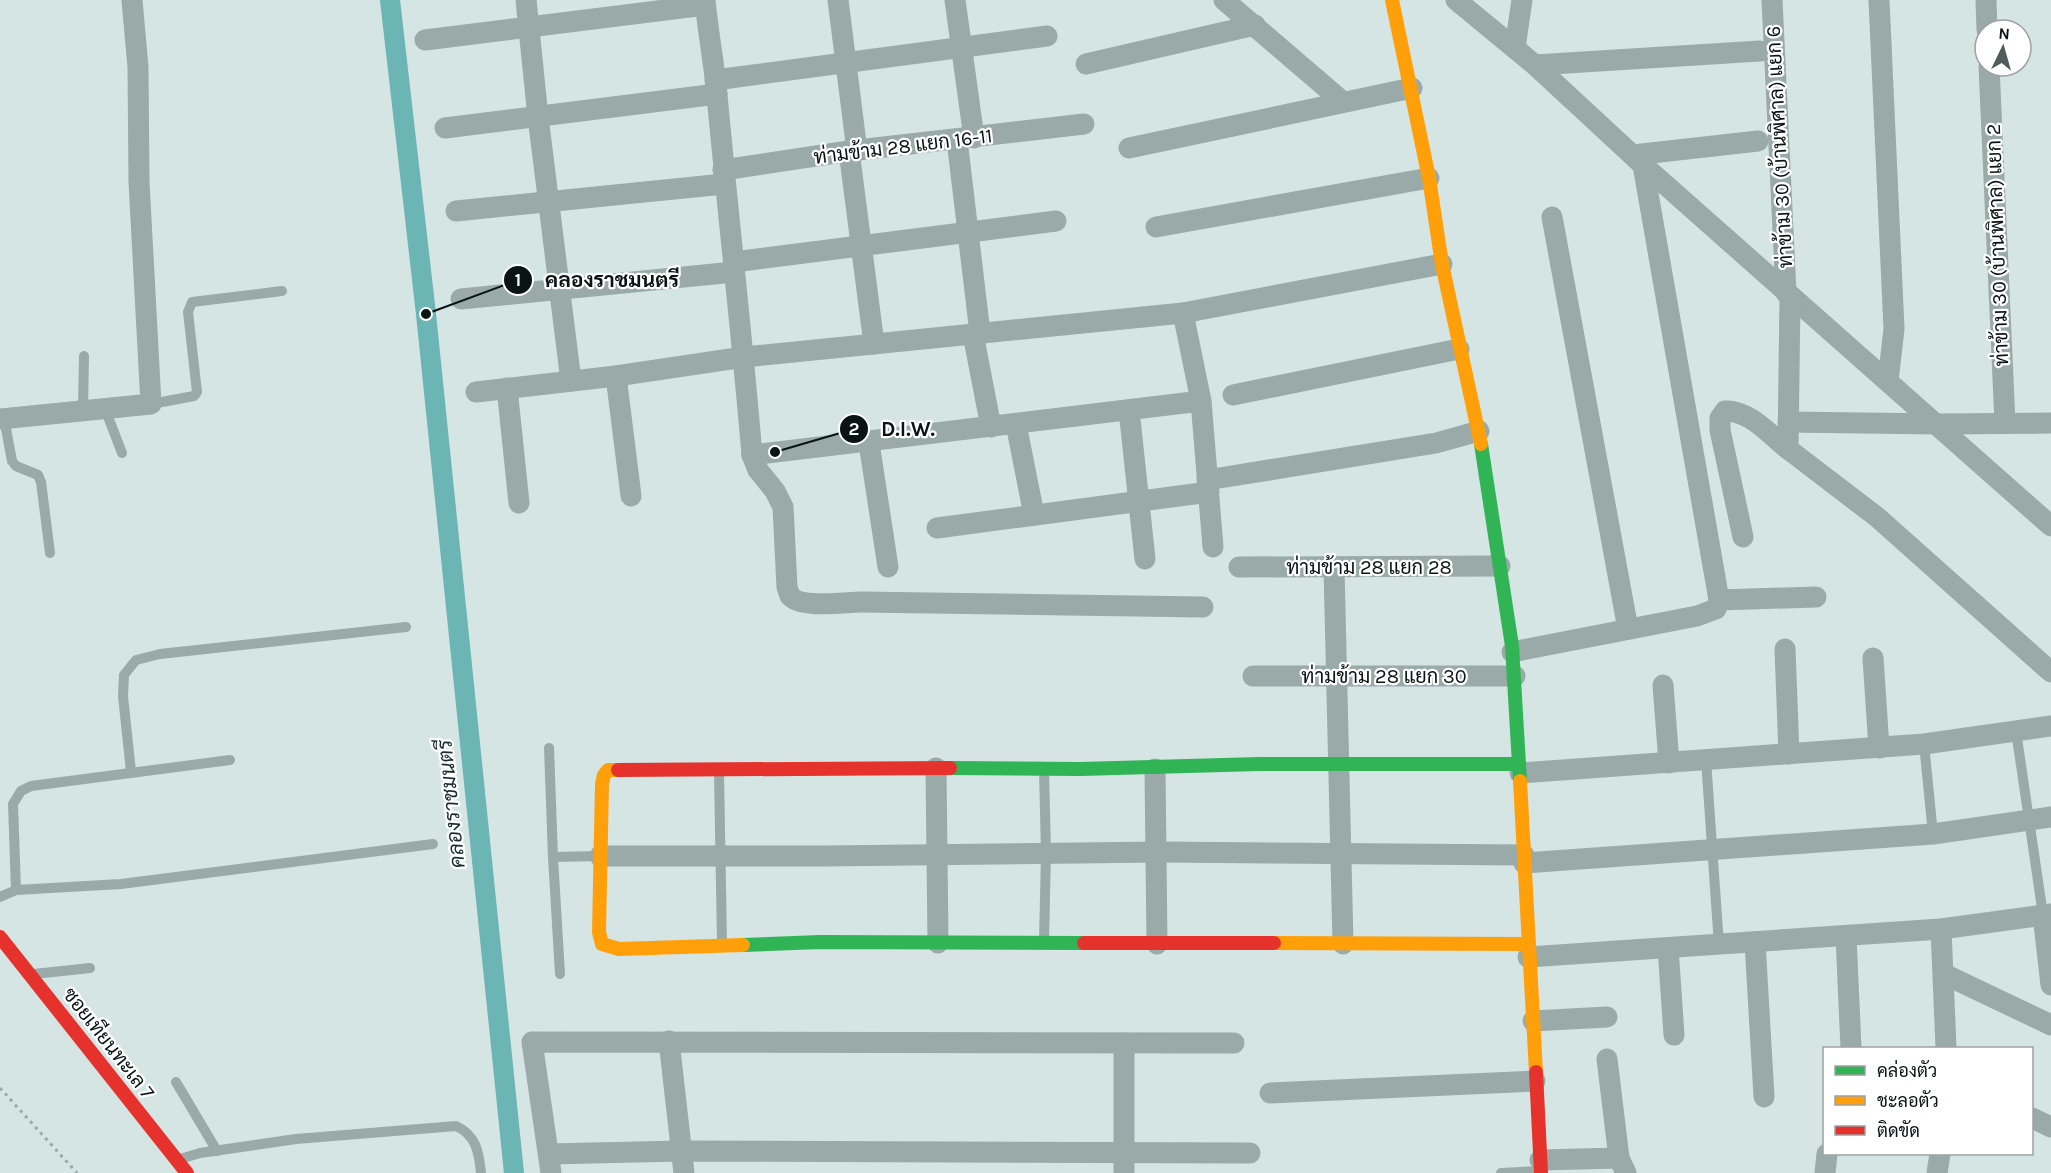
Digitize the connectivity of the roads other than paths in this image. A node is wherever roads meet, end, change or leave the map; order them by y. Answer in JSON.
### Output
{"nodes":[{"id":1,"x":132,"y":0,"type":"edge"},
{"id":2,"x":526,"y":0,"type":"edge"},
{"id":3,"x":838,"y":0,"type":"edge"},
{"id":4,"x":956,"y":0,"type":"edge"},
{"id":5,"x":1224,"y":0,"type":"edge"},
{"id":6,"x":1392,"y":0,"type":"edge"},
{"id":7,"x":1456,"y":0,"type":"edge"},
{"id":8,"x":1522,"y":0,"type":"edge"},
{"id":9,"x":1772,"y":0,"type":"edge"},
{"id":10,"x":1879,"y":0,"type":"edge"},
{"id":11,"x":1986,"y":0,"type":"edge"},
{"id":12,"x":705,"y":2,"type":"edge"},
{"id":13,"x":1987,"y":18,"type":"edge"},
{"id":14,"x":1255,"y":25,"type":"junction"},
{"id":15,"x":530,"y":27,"type":"junction"},
{"id":16,"x":1047,"y":36,"type":"dead end"},
{"id":17,"x":426,"y":40,"type":"dead end"},
{"id":18,"x":962,"y":47,"type":"junction"},
{"id":19,"x":1515,"y":48,"type":"junction"},
{"id":20,"x":1760,"y":51,"type":"dead end"},
{"id":21,"x":847,"y":63,"type":"junction"},
{"id":22,"x":1086,"y":64,"type":"dead end"},
{"id":23,"x":1535,"y":65,"type":"junction"},
{"id":24,"x":1990,"y":78,"type":"edge"},
{"id":25,"x":716,"y":87,"type":"junction"},
{"id":26,"x":1412,"y":88,"type":"junction"},
{"id":27,"x":1343,"y":102,"type":"junction"},
{"id":28,"x":538,"y":117,"type":"junction"},
{"id":29,"x":1084,"y":124,"type":"dead end"},
{"id":30,"x":445,"y":128,"type":"dead end"},
{"id":31,"x":965,"y":139,"type":"junction"},
{"id":32,"x":1758,"y":141,"type":"dead end"},
{"id":33,"x":1129,"y":148,"type":"dead end"},
{"id":34,"x":854,"y":151,"type":"junction"},
{"id":35,"x":1638,"y":160,"type":"junction"},
{"id":36,"x":724,"y":177,"type":"junction"},
{"id":37,"x":1429,"y":178,"type":"junction"},
{"id":38,"x":550,"y":202,"type":"junction"},
{"id":39,"x":456,"y":211,"type":"dead end"},
{"id":40,"x":1552,"y":217,"type":"dead end"},
{"id":41,"x":1056,"y":221,"type":"dead end"},
{"id":42,"x":1156,"y":227,"type":"dead end"},
{"id":43,"x":968,"y":232,"type":"junction"},
{"id":44,"x":860,"y":246,"type":"junction"},
{"id":45,"x":1442,"y":264,"type":"junction"},
{"id":46,"x":734,"y":267,"type":"junction"},
{"id":47,"x":559,"y":289,"type":"junction"},
{"id":48,"x":282,"y":291,"type":"dead end"},
{"id":49,"x":1788,"y":295,"type":"junction"},
{"id":50,"x":461,"y":298,"type":"dead end"},
{"id":51,"x":1183,"y":313,"type":"junction"},
{"id":52,"x":977,"y":334,"type":"junction"},
{"id":53,"x":874,"y":344,"type":"junction"},
{"id":54,"x":1460,"y":349,"type":"junction"},
{"id":55,"x":84,"y":356,"type":"dead end"},
{"id":56,"x":744,"y":357,"type":"junction"},
{"id":57,"x":616,"y":376,"type":"junction"},
{"id":58,"x":571,"y":381,"type":"junction"},
{"id":59,"x":1888,"y":381,"type":"junction"},
{"id":60,"x":507,"y":388,"type":"junction"},
{"id":61,"x":476,"y":392,"type":"dead end"},
{"id":62,"x":1233,"y":395,"type":"dead end"},
{"id":63,"x":1201,"y":401,"type":"junction"},
{"id":64,"x":151,"y":404,"type":"junction"},
{"id":65,"x":105,"y":409,"type":"junction"},
{"id":66,"x":1129,"y":410,"type":"junction"},
{"id":67,"x":83,"y":411,"type":"junction"},
{"id":68,"x":2,"y":418,"type":"edge"},
{"id":69,"x":1788,"y":422,"type":"junction"},
{"id":70,"x":2005,"y":423,"type":"junction"},
{"id":71,"x":2051,"y":423,"type":"edge"},
{"id":72,"x":1016,"y":424,"type":"junction"},
{"id":73,"x":1938,"y":424,"type":"junction"},
{"id":74,"x":991,"y":427,"type":"junction"},
{"id":75,"x":1479,"y":431,"type":"junction"},
{"id":76,"x":869,"y":442,"type":"junction"},
{"id":77,"x":1788,"y":449,"type":"junction"},
{"id":78,"x":122,"y":453,"type":"dead end"},
{"id":79,"x":752,"y":455,"type":"junction"},
{"id":80,"x":1208,"y":486,"type":"junction"},
{"id":81,"x":631,"y":496,"type":"dead end"},
{"id":82,"x":1139,"y":501,"type":"junction"},
{"id":83,"x":519,"y":503,"type":"dead end"},
{"id":84,"x":1034,"y":515,"type":"junction"},
{"id":85,"x":2051,"y":526,"type":"edge"},
{"id":86,"x":937,"y":528,"type":"dead end"},
{"id":87,"x":1743,"y":537,"type":"dead end"},
{"id":88,"x":1213,"y":547,"type":"dead end"},
{"id":89,"x":50,"y":553,"type":"dead end"},
{"id":90,"x":1145,"y":559,"type":"dead end"},
{"id":91,"x":1500,"y":566,"type":"junction"},
{"id":92,"x":888,"y":567,"type":"dead end"},
{"id":93,"x":1239,"y":567,"type":"dead end"},
{"id":94,"x":1334,"y":568,"type":"junction"},
{"id":95,"x":1816,"y":597,"type":"dead end"},
{"id":96,"x":1719,"y":600,"type":"junction"},
{"id":97,"x":1203,"y":607,"type":"dead end"},
{"id":98,"x":406,"y":627,"type":"dead end"},
{"id":99,"x":1628,"y":629,"type":"junction"},
{"id":100,"x":1785,"y":648,"type":"dead end"},
{"id":101,"x":1512,"y":652,"type":"junction"},
{"id":102,"x":1873,"y":658,"type":"dead end"},
{"id":103,"x":2051,"y":672,"type":"edge"},
{"id":104,"x":1253,"y":676,"type":"dead end"},
{"id":105,"x":1336,"y":676,"type":"junction"},
{"id":106,"x":1515,"y":676,"type":"junction"},
{"id":107,"x":1664,"y":685,"type":"dead end"},
{"id":108,"x":2051,"y":726,"type":"edge"},
{"id":109,"x":2016,"y":731,"type":"junction"},
{"id":110,"x":1924,"y":744,"type":"junction"},
{"id":111,"x":1879,"y":747,"type":"junction"},
{"id":112,"x":549,"y":748,"type":"dead end"},
{"id":113,"x":1789,"y":754,"type":"junction"},
{"id":114,"x":230,"y":760,"type":"dead end"},
{"id":115,"x":1706,"y":760,"type":"junction"},
{"id":116,"x":1669,"y":763,"type":"junction"},
{"id":117,"x":1339,"y":764,"type":"junction"},
{"id":118,"x":936,"y":768,"type":"junction"},
{"id":119,"x":719,"y":769,"type":"junction"},
{"id":120,"x":1044,"y":769,"type":"junction"},
{"id":121,"x":1155,"y":769,"type":"junction"},
{"id":122,"x":1520,"y":769,"type":"junction"},
{"id":123,"x":131,"y":772,"type":"junction"},
{"id":124,"x":2051,"y":817,"type":"edge"},
{"id":125,"x":2030,"y":820,"type":"junction"},
{"id":126,"x":1933,"y":834,"type":"junction"},
{"id":127,"x":433,"y":844,"type":"dead end"},
{"id":128,"x":1712,"y":850,"type":"junction"},
{"id":129,"x":1157,"y":852,"type":"junction"},
{"id":130,"x":1046,"y":854,"type":"junction"},
{"id":131,"x":1342,"y":854,"type":"junction"},
{"id":132,"x":937,"y":855,"type":"junction"},
{"id":133,"x":600,"y":856,"type":"junction"},
{"id":134,"x":721,"y":856,"type":"junction"},
{"id":135,"x":552,"y":857,"type":"junction"},
{"id":136,"x":1524,"y":859,"type":"junction"},
{"id":137,"x":16,"y":890,"type":"junction"},
{"id":138,"x":0,"y":897,"type":"edge"},
{"id":139,"x":2047,"y":915,"type":"edge"},
{"id":140,"x":1941,"y":929,"type":"junction"},
{"id":141,"x":1846,"y":936,"type":"junction"},
{"id":142,"x":0,"y":938,"type":"edge"},
{"id":143,"x":1755,"y":942,"type":"junction"},
{"id":144,"x":938,"y":943,"type":"junction"},
{"id":145,"x":722,"y":944,"type":"junction"},
{"id":146,"x":1044,"y":944,"type":"junction"},
{"id":147,"x":1157,"y":944,"type":"junction"},
{"id":148,"x":1343,"y":944,"type":"junction"},
{"id":149,"x":1719,"y":945,"type":"junction"},
{"id":150,"x":1668,"y":948,"type":"junction"},
{"id":151,"x":1528,"y":950,"type":"junction"},
{"id":152,"x":90,"y":968,"type":"dead end"},
{"id":153,"x":31,"y":974,"type":"junction"},
{"id":154,"x":560,"y":974,"type":"dead end"},
{"id":155,"x":1944,"y":974,"type":"junction"},
{"id":156,"x":2051,"y":984,"type":"edge"},
{"id":157,"x":1607,"y":1017,"type":"dead end"},
{"id":158,"x":1533,"y":1021,"type":"junction"},
{"id":159,"x":2051,"y":1025,"type":"edge"},
{"id":160,"x":1674,"y":1035,"type":"dead end"},
{"id":161,"x":669,"y":1041,"type":"junction"},
{"id":162,"x":1124,"y":1043,"type":"junction"},
{"id":163,"x":1234,"y":1043,"type":"dead end"},
{"id":164,"x":1851,"y":1047,"type":"edge"},
{"id":165,"x":1946,"y":1047,"type":"edge"},
{"id":166,"x":1607,"y":1059,"type":"dead end"},
{"id":167,"x":1535,"y":1081,"type":"junction"},
{"id":168,"x":176,"y":1082,"type":"dead end"},
{"id":169,"x":1270,"y":1093,"type":"dead end"},
{"id":170,"x":1764,"y":1097,"type":"dead end"},
{"id":171,"x":2033,"y":1119,"type":"edge"},
{"id":172,"x":2051,"y":1127,"type":"edge"},
{"id":173,"x":217,"y":1151,"type":"junction"},
{"id":174,"x":681,"y":1151,"type":"junction"},
{"id":175,"x":1250,"y":1153,"type":"dead end"},
{"id":176,"x":1827,"y":1155,"type":"edge"},
{"id":177,"x":1940,"y":1155,"type":"edge"},
{"id":178,"x":177,"y":1160,"type":"junction"},
{"id":179,"x":550,"y":1163,"type":"edge"},
{"id":180,"x":1124,"y":1163,"type":"edge"},
{"id":181,"x":1622,"y":1165,"type":"edge"},
{"id":182,"x":1540,"y":1168,"type":"edge"},
{"id":183,"x":187,"y":1173,"type":"edge"},
{"id":184,"x":481,"y":1173,"type":"edge"},
{"id":185,"x":684,"y":1173,"type":"edge"},
{"id":186,"x":1501,"y":1173,"type":"edge"},
{"id":187,"x":1825,"y":1173,"type":"edge"},
{"id":188,"x":1937,"y":1173,"type":"edge"}],
"edges":[{"from":1,"to":64,"type":"street"},
{"from":2,"to":15,"type":"street"},
{"from":3,"to":21,"type":"street"},
{"from":4,"to":18,"type":"street"},
{"from":5,"to":14,"type":"street"},
{"from":6,"to":26,"type":"street"},
{"from":7,"to":19,"type":"street"},
{"from":8,"to":19,"type":"street"},
{"from":9,"to":49,"type":"street","name":"ท่าข้าม 30 (บ้านพิศาล) แยก 6"},
{"from":10,"to":59,"type":"street"},
{"from":11,"to":13,"type":"street"},
{"from":12,"to":15,"type":"street"},
{"from":12,"to":25,"type":"street"},
{"from":14,"to":22,"type":"street"},
{"from":14,"to":27,"type":"street"},
{"from":15,"to":17,"type":"street"},
{"from":15,"to":28,"type":"street"},
{"from":16,"to":18,"type":"street"},
{"from":18,"to":21,"type":"street"},
{"from":18,"to":31,"type":"street"},
{"from":19,"to":23,"type":"street"},
{"from":20,"to":23,"type":"street"},
{"from":21,"to":25,"type":"street"},
{"from":21,"to":34,"type":"street"},
{"from":23,"to":35,"type":"street"},
{"from":24,"to":70,"type":"street","name":"ท่าข้าม 30 (บ้านพิศาล) แยก 2"},
{"from":25,"to":28,"type":"street"},
{"from":25,"to":36,"type":"street"},
{"from":26,"to":27,"type":"street"},
{"from":26,"to":37,"type":"street"},
{"from":27,"to":33,"type":"street"},
{"from":28,"to":30,"type":"street"},
{"from":28,"to":38,"type":"street"},
{"from":29,"to":31,"type":"street","name":"ท่ามข้าม 28 แยก 16-11"},
{"from":31,"to":34,"type":"street","name":"ท่ามข้าม 28 แยก 16-11"},
{"from":31,"to":43,"type":"street"},
{"from":32,"to":35,"type":"street"},
{"from":34,"to":36,"type":"street","name":"ท่ามข้าม 28 แยก 16-11"},
{"from":34,"to":44,"type":"street"},
{"from":35,"to":49,"type":"street"},
{"from":35,"to":96,"type":"street"},
{"from":36,"to":38,"type":"street","name":"ท่ามข้าม 28 แยก 16-11"},
{"from":36,"to":46,"type":"street"},
{"from":37,"to":42,"type":"street"},
{"from":37,"to":45,"type":"street"},
{"from":38,"to":39,"type":"street","name":"ท่ามข้าม 28 แยก 16-11"},
{"from":38,"to":47,"type":"street"},
{"from":40,"to":99,"type":"street"},
{"from":41,"to":43,"type":"street"},
{"from":43,"to":44,"type":"street"},
{"from":43,"to":52,"type":"street"},
{"from":44,"to":46,"type":"street"},
{"from":44,"to":53,"type":"street"},
{"from":45,"to":51,"type":"street"},
{"from":45,"to":54,"type":"street"},
{"from":46,"to":47,"type":"street"},
{"from":46,"to":56,"type":"street"},
{"from":47,"to":50,"type":"street"},
{"from":47,"to":58,"type":"street"},
{"from":48,"to":64,"type":"lane"},
{"from":49,"to":59,"type":"street"},
{"from":49,"to":69,"type":"street","name":"ท่าข้าม 30 (บ้านพิศาล) แยก 6"},
{"from":51,"to":52,"type":"street"},
{"from":51,"to":63,"type":"street"},
{"from":52,"to":53,"type":"street"},
{"from":52,"to":74,"type":"street"},
{"from":53,"to":56,"type":"street"},
{"from":54,"to":62,"type":"street"},
{"from":54,"to":75,"type":"street"},
{"from":55,"to":67,"type":"lane"},
{"from":56,"to":57,"type":"street"},
{"from":56,"to":79,"type":"street"},
{"from":57,"to":58,"type":"street"},
{"from":57,"to":81,"type":"street"},
{"from":58,"to":60,"type":"street"},
{"from":59,"to":73,"type":"street"},
{"from":60,"to":61,"type":"street"},
{"from":60,"to":83,"type":"street"},
{"from":63,"to":66,"type":"street"},
{"from":63,"to":80,"type":"street"},
{"from":64,"to":65,"type":"street"},
{"from":65,"to":67,"type":"street"},
{"from":65,"to":78,"type":"lane"},
{"from":66,"to":72,"type":"street"},
{"from":66,"to":82,"type":"street"},
{"from":67,"to":68,"type":"street"},
{"from":68,"to":89,"type":"lane"},
{"from":69,"to":73,"type":"street"},
{"from":69,"to":77,"type":"street","name":"ท่าข้าม 30 (บ้านพิศาล) แยก 6"},
{"from":70,"to":71,"type":"street"},
{"from":70,"to":73,"type":"street"},
{"from":72,"to":74,"type":"street"},
{"from":72,"to":84,"type":"street"},
{"from":73,"to":85,"type":"street"},
{"from":74,"to":76,"type":"street"},
{"from":75,"to":80,"type":"street"},
{"from":75,"to":91,"type":"street"},
{"from":76,"to":79,"type":"street"},
{"from":76,"to":92,"type":"street"},
{"from":77,"to":87,"type":"street"},
{"from":77,"to":103,"type":"street"},
{"from":79,"to":97,"type":"street"},
{"from":80,"to":82,"type":"street"},
{"from":80,"to":88,"type":"street"},
{"from":82,"to":84,"type":"street"},
{"from":82,"to":90,"type":"street"},
{"from":84,"to":86,"type":"street"},
{"from":91,"to":94,"type":"street","name":"ท่ามข้าม 28 แยก 28"},
{"from":91,"to":101,"type":"street"},
{"from":93,"to":94,"type":"street","name":"ท่ามข้าม 28 แยก 28"},
{"from":94,"to":105,"type":"street"},
{"from":95,"to":96,"type":"street"},
{"from":96,"to":99,"type":"street"},
{"from":98,"to":123,"type":"lane"},
{"from":99,"to":101,"type":"street"},
{"from":100,"to":113,"type":"street"},
{"from":101,"to":106,"type":"street"},
{"from":102,"to":111,"type":"street"},
{"from":104,"to":105,"type":"street","name":"ท่ามข้าม 28 แยก 30"},
{"from":105,"to":106,"type":"street","name":"ท่ามข้าม 28 แยก 30"},
{"from":105,"to":117,"type":"street"},
{"from":106,"to":122,"type":"street"},
{"from":107,"to":116,"type":"street"},
{"from":108,"to":109,"type":"street"},
{"from":109,"to":110,"type":"street"},
{"from":109,"to":125,"type":"lane"},
{"from":110,"to":111,"type":"street"},
{"from":110,"to":126,"type":"lane"},
{"from":111,"to":113,"type":"street"},
{"from":112,"to":135,"type":"lane"},
{"from":113,"to":115,"type":"street"},
{"from":114,"to":123,"type":"lane"},
{"from":115,"to":116,"type":"street"},
{"from":115,"to":128,"type":"lane"},
{"from":116,"to":122,"type":"street"},
{"from":117,"to":121,"type":"street"},
{"from":117,"to":122,"type":"street"},
{"from":117,"to":131,"type":"street"},
{"from":118,"to":119,"type":"street"},
{"from":118,"to":120,"type":"street"},
{"from":118,"to":132,"type":"street"},
{"from":119,"to":133,"type":"street"},
{"from":119,"to":134,"type":"lane"},
{"from":120,"to":121,"type":"street"},
{"from":120,"to":130,"type":"lane"},
{"from":121,"to":129,"type":"street"},
{"from":122,"to":136,"type":"street"},
{"from":123,"to":137,"type":"lane"},
{"from":124,"to":125,"type":"street"},
{"from":125,"to":126,"type":"street"},
{"from":125,"to":139,"type":"lane"},
{"from":126,"to":128,"type":"street"},
{"from":127,"to":137,"type":"lane"},
{"from":128,"to":136,"type":"street"},
{"from":128,"to":149,"type":"lane"},
{"from":129,"to":130,"type":"street"},
{"from":129,"to":131,"type":"street"},
{"from":129,"to":147,"type":"street"},
{"from":130,"to":132,"type":"street"},
{"from":130,"to":146,"type":"lane"},
{"from":131,"to":136,"type":"street"},
{"from":131,"to":148,"type":"street"},
{"from":132,"to":134,"type":"street"},
{"from":132,"to":144,"type":"street"},
{"from":133,"to":134,"type":"street"},
{"from":133,"to":135,"type":"lane"},
{"from":133,"to":145,"type":"street"},
{"from":134,"to":145,"type":"lane"},
{"from":135,"to":154,"type":"lane"},
{"from":136,"to":151,"type":"street"},
{"from":137,"to":138,"type":"lane"},
{"from":139,"to":140,"type":"street"},
{"from":139,"to":156,"type":"street"},
{"from":140,"to":141,"type":"street"},
{"from":140,"to":155,"type":"street"},
{"from":141,"to":143,"type":"street"},
{"from":141,"to":164,"type":"street"},
{"from":142,"to":153,"type":"street","name":"ซอยเทียนทะเล 7"},
{"from":143,"to":149,"type":"street"},
{"from":143,"to":170,"type":"street"},
{"from":144,"to":145,"type":"street"},
{"from":144,"to":146,"type":"street"},
{"from":146,"to":147,"type":"street"},
{"from":147,"to":148,"type":"street"},
{"from":148,"to":151,"type":"street"},
{"from":149,"to":150,"type":"street"},
{"from":150,"to":151,"type":"street"},
{"from":150,"to":160,"type":"street"},
{"from":151,"to":158,"type":"street"},
{"from":152,"to":153,"type":"lane"},
{"from":153,"to":178,"type":"street","name":"ซอยเทียนทะเล 7"},
{"from":155,"to":159,"type":"street"},
{"from":155,"to":165,"type":"street"},
{"from":157,"to":158,"type":"street"},
{"from":158,"to":167,"type":"street"},
{"from":161,"to":162,"type":"street"},
{"from":161,"to":174,"type":"street"},
{"from":161,"to":179,"type":"street"},
{"from":162,"to":163,"type":"street"},
{"from":162,"to":180,"type":"street"},
{"from":166,"to":181,"type":"street"},
{"from":167,"to":169,"type":"street"},
{"from":167,"to":182,"type":"street"},
{"from":168,"to":173,"type":"lane"},
{"from":171,"to":172,"type":"street"},
{"from":173,"to":178,"type":"lane"},
{"from":173,"to":184,"type":"lane"},
{"from":174,"to":179,"type":"street"},
{"from":174,"to":180,"type":"street"},
{"from":174,"to":185,"type":"street"},
{"from":175,"to":180,"type":"street"},
{"from":176,"to":187,"type":"street"},
{"from":177,"to":188,"type":"street"},
{"from":178,"to":183,"type":"street","name":"ซอยเทียนทะเล 7"},
{"from":181,"to":182,"type":"street"},
{"from":182,"to":186,"type":"lane"}]}
